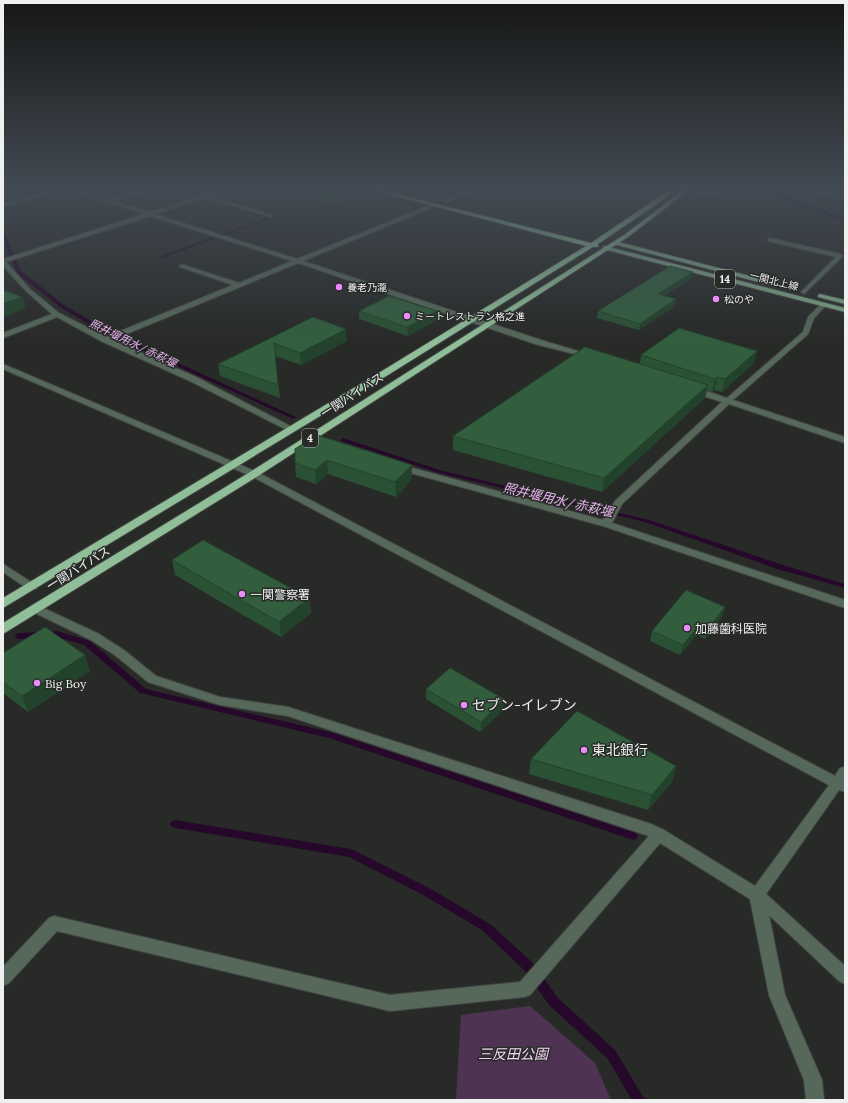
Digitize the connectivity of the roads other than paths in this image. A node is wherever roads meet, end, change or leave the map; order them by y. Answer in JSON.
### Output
{"nodes":[{"id":1,"x":70,"y":239,"type":"edge"},
{"id":2,"x":229,"y":239,"type":"edge"},
{"id":3,"x":350,"y":239,"type":"edge"},
{"id":4,"x":580,"y":239,"type":"edge"},
{"id":5,"x":583,"y":239,"type":"edge"},
{"id":6,"x":605,"y":239,"type":"edge"},
{"id":7,"x":620,"y":239,"type":"edge"},
{"id":8,"x":770,"y":240,"type":"dead end"},
{"id":9,"x":615,"y":243,"type":"junction"},
{"id":10,"x":599,"y":244,"type":"junction"},
{"id":11,"x":3,"y":261,"type":"edge"},
{"id":12,"x":297,"y":261,"type":"junction"},
{"id":13,"x":182,"y":266,"type":"dead end"},
{"id":14,"x":239,"y":285,"type":"junction"},
{"id":15,"x":804,"y":292,"type":"junction"},
{"id":16,"x":845,"y":302,"type":"edge"},
{"id":17,"x":824,"y":304,"type":"junction"},
{"id":18,"x":845,"y":310,"type":"edge"},
{"id":19,"x":57,"y":314,"type":"junction"},
{"id":20,"x":472,"y":319,"type":"junction"},
{"id":21,"x":487,"y":325,"type":"junction"},
{"id":22,"x":3,"y":336,"type":"edge"},
{"id":23,"x":106,"y":340,"type":"junction"},
{"id":24,"x":596,"y":358,"type":"edge"},
{"id":25,"x":3,"y":366,"type":"edge"},
{"id":26,"x":684,"y":387,"type":"edge"},
{"id":27,"x":728,"y":401,"type":"junction"},
{"id":28,"x":292,"y":429,"type":"junction"},
{"id":29,"x":845,"y":440,"type":"edge"},
{"id":30,"x":388,"y":464,"type":"edge"},
{"id":31,"x":234,"y":465,"type":"junction"},
{"id":32,"x":254,"y":474,"type":"junction"},
{"id":33,"x":606,"y":524,"type":"junction"},
{"id":34,"x":3,"y":567,"type":"edge"},
{"id":35,"x":32,"y":587,"type":"junction"},
{"id":36,"x":3,"y":604,"type":"edge"},
{"id":37,"x":845,"y":604,"type":"edge"},
{"id":38,"x":37,"y":609,"type":"junction"},
{"id":39,"x":3,"y":629,"type":"edge"},
{"id":40,"x":843,"y":781,"type":"edge"},
{"id":41,"x":658,"y":834,"type":"junction"},
{"id":42,"x":757,"y":895,"type":"junction"},
{"id":43,"x":845,"y":976,"type":"edge"},
{"id":44,"x":3,"y":978,"type":"edge"},
{"id":45,"x":815,"y":1100,"type":"edge"}],
"edges":[{"from":1,"to":11,"type":"street"},
{"from":2,"to":12,"type":"street"},
{"from":3,"to":12,"type":"street"},
{"from":4,"to":10,"type":"highway"},
{"from":5,"to":10,"type":"highway"},
{"from":6,"to":10,"type":"highway","name":"一関バイパス","number":"4"},
{"from":7,"to":9,"type":"highway","name":"一関バイパス","number":"4"},
{"from":8,"to":15,"type":"street"},
{"from":9,"to":10,"type":"highway","name":"一関バイパス","number":"4"},
{"from":9,"to":15,"type":"main road","name":"一関北上線","number":"14"},
{"from":10,"to":17,"type":"main road","name":"一関北上線","number":"14"},
{"from":10,"to":20,"type":"highway","name":"一関バイパス","number":"4"},
{"from":10,"to":21,"type":"highway","name":"一関バイパス","number":"4"},
{"from":11,"to":19,"type":"street"},
{"from":12,"to":14,"type":"street"},
{"from":12,"to":20,"type":"street"},
{"from":13,"to":14,"type":"street"},
{"from":14,"to":23,"type":"street"},
{"from":15,"to":16,"type":"main road","name":"一関北上線","number":"14"},
{"from":17,"to":18,"type":"main road","name":"一関北上線","number":"14"},
{"from":17,"to":27,"type":"street"},
{"from":19,"to":22,"type":"street"},
{"from":19,"to":23,"type":"street"},
{"from":20,"to":21,"type":"street"},
{"from":20,"to":28,"type":"highway","name":"一関バイパス","number":"4"},
{"from":21,"to":24,"type":"street"},
{"from":21,"to":32,"type":"highway","name":"一関バイパス","number":"4"},
{"from":23,"to":28,"type":"street"},
{"from":25,"to":31,"type":"street"},
{"from":26,"to":27,"type":"street"},
{"from":27,"to":29,"type":"street"},
{"from":27,"to":33,"type":"street"},
{"from":28,"to":31,"type":"highway","name":"一関バイパス","number":"4"},
{"from":30,"to":33,"type":"street"},
{"from":31,"to":32,"type":"street"},
{"from":31,"to":35,"type":"highway","name":"一関バイパス","number":"4"},
{"from":32,"to":38,"type":"highway","name":"一関バイパス","number":"4"},
{"from":32,"to":40,"type":"street"},
{"from":33,"to":37,"type":"street"},
{"from":34,"to":35,"type":"street"},
{"from":35,"to":36,"type":"highway","name":"一関バイパス","number":"4"},
{"from":38,"to":39,"type":"highway","name":"一関バイパス","number":"4"},
{"from":38,"to":41,"type":"street"},
{"from":40,"to":42,"type":"street"},
{"from":41,"to":42,"type":"street"},
{"from":41,"to":44,"type":"street"},
{"from":42,"to":43,"type":"street"},
{"from":42,"to":45,"type":"street"}]}
